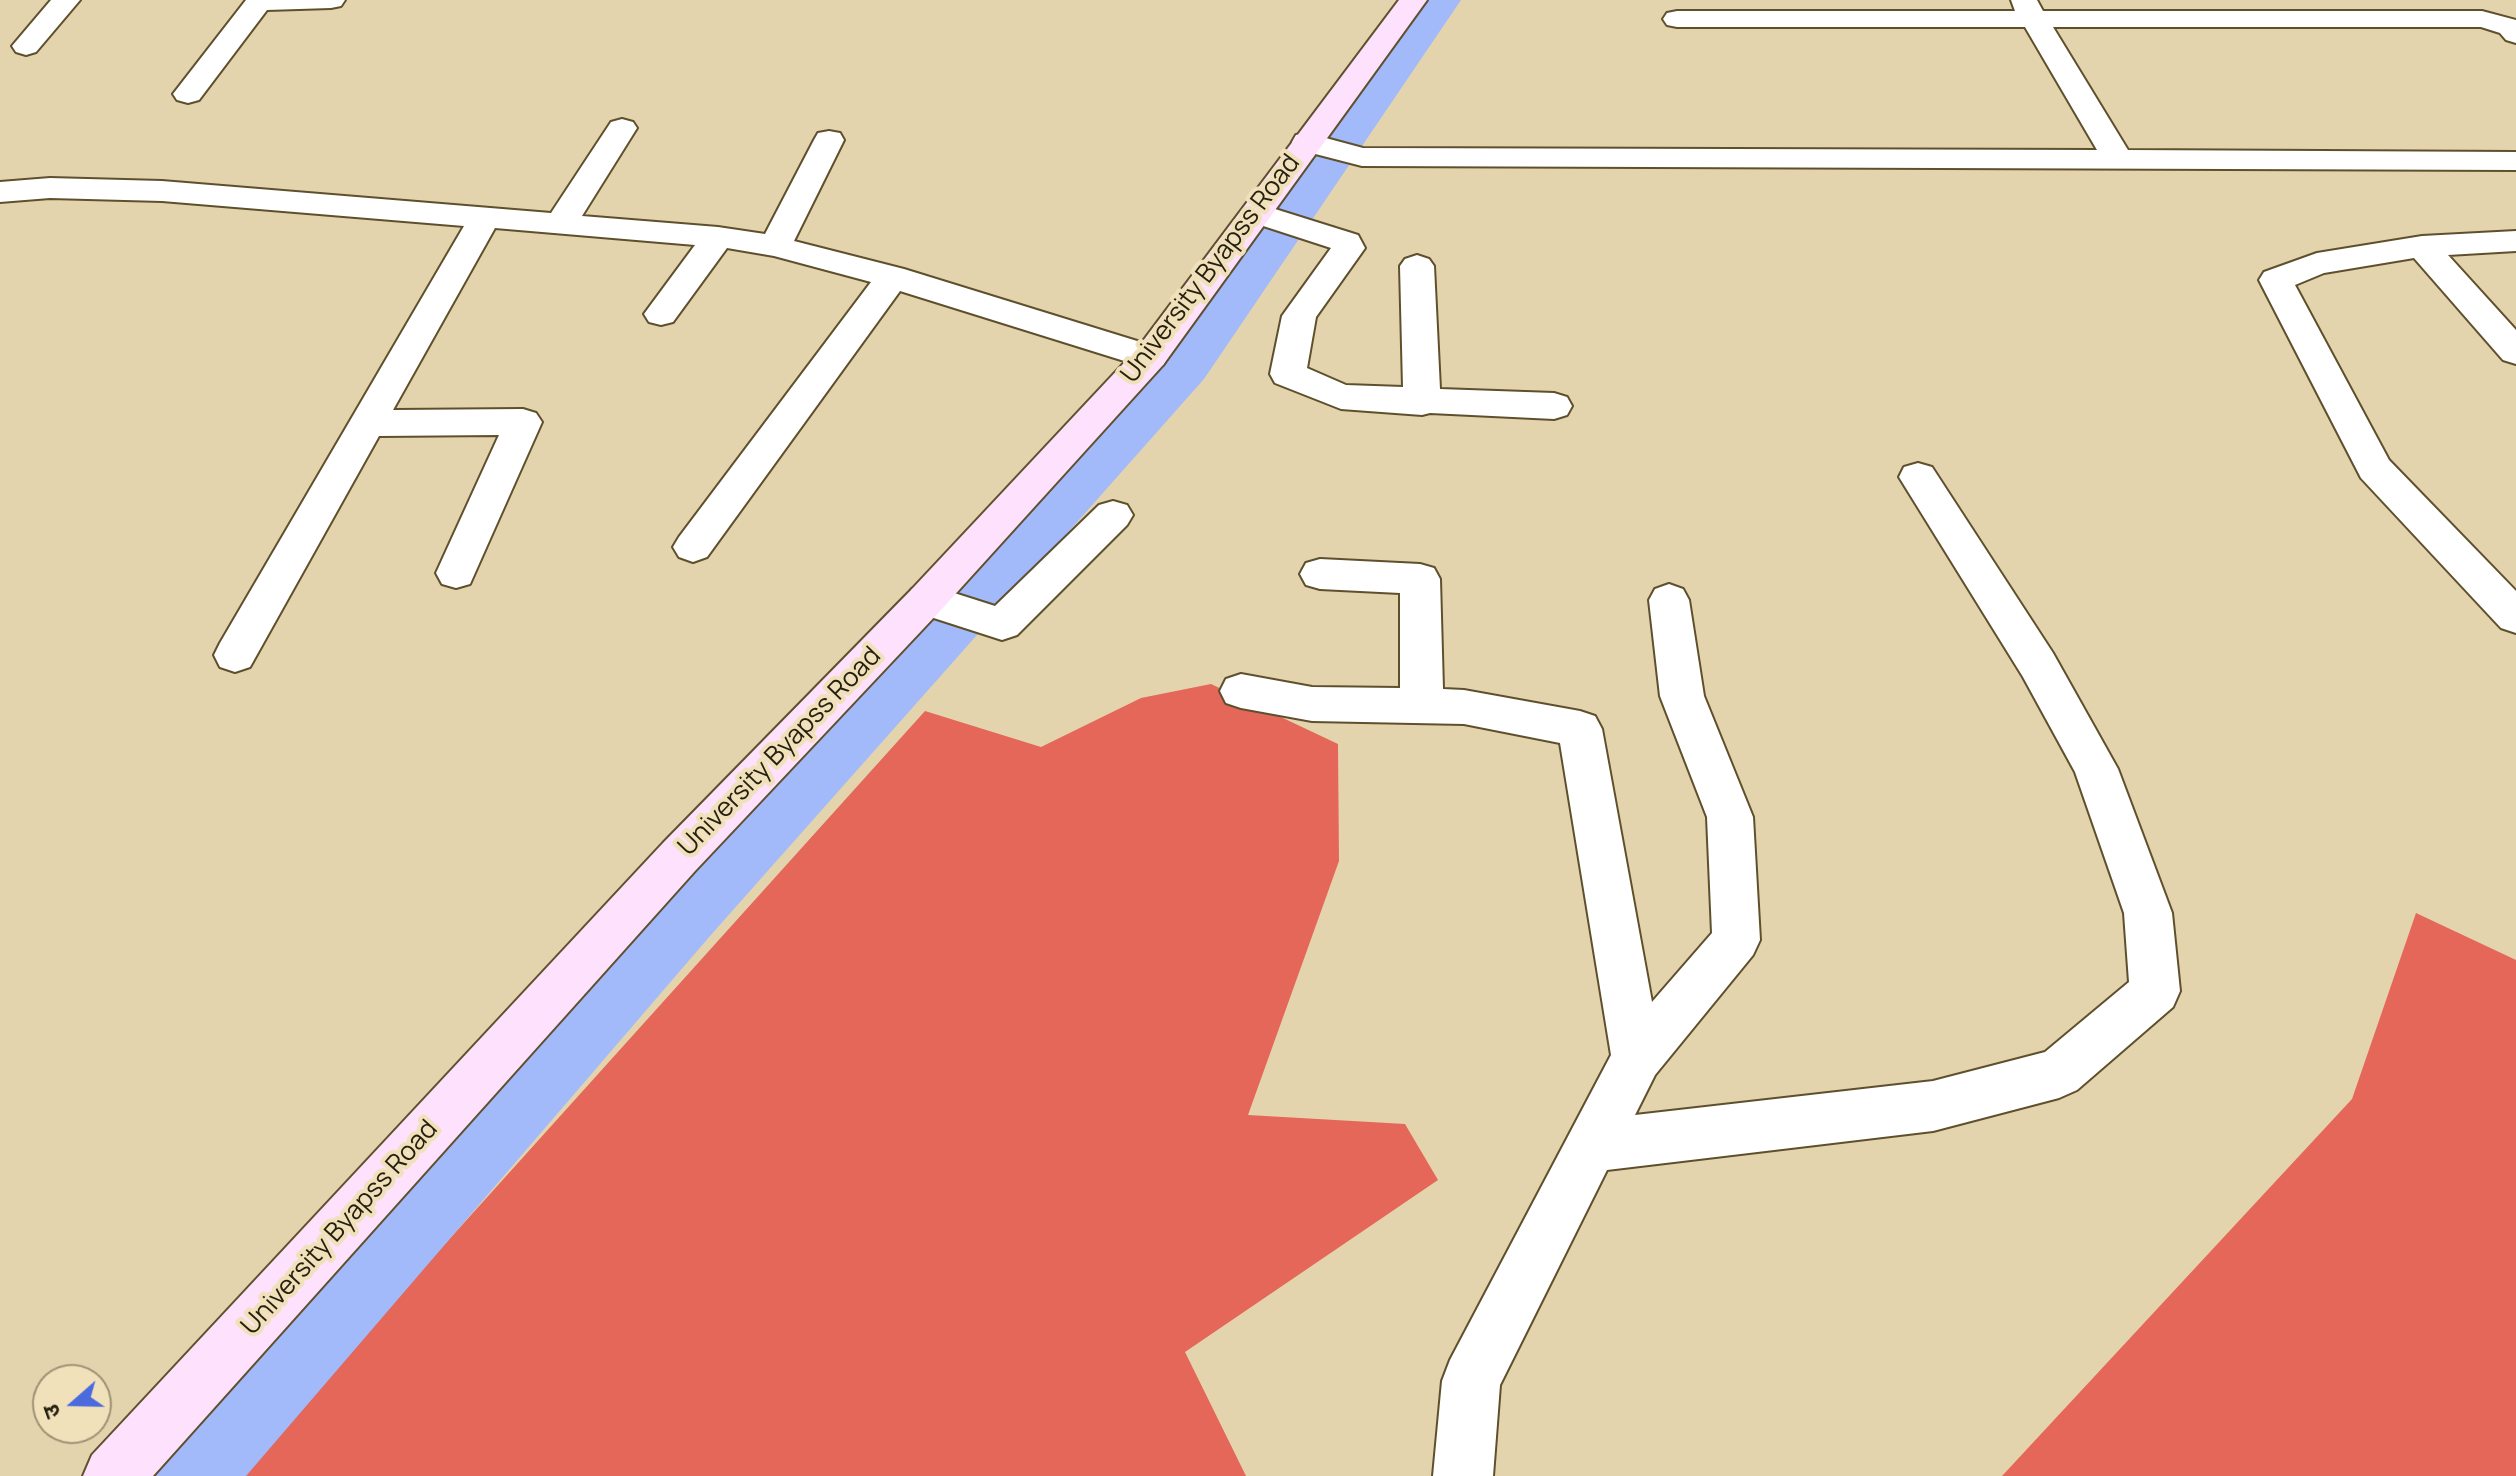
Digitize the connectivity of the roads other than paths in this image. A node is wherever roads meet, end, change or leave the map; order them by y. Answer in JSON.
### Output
{"nodes":[{"id":1,"x":66,"y":0,"type":"edge"},
{"id":2,"x":331,"y":0,"type":"edge"},
{"id":3,"x":351,"y":0,"type":"edge"},
{"id":4,"x":1413,"y":0,"type":"edge"},
{"id":5,"x":2030,"y":10,"type":"edge"},
{"id":6,"x":1677,"y":19,"type":"dead end"},
{"id":7,"x":2516,"y":34,"type":"edge"},
{"id":8,"x":26,"y":46,"type":"dead end"},
{"id":9,"x":188,"y":94,"type":"dead end"},
{"id":10,"x":622,"y":128,"type":"dead end"},
{"id":11,"x":829,"y":140,"type":"dead end"},
{"id":12,"x":1316,"y":145,"type":"junction"},
{"id":13,"x":2119,"y":161,"type":"junction"},
{"id":14,"x":2516,"y":161,"type":"edge"},
{"id":15,"x":0,"y":192,"type":"edge"},
{"id":16,"x":484,"y":219,"type":"junction"},
{"id":17,"x":1280,"y":220,"type":"junction"},
{"id":18,"x":560,"y":225,"type":"junction"},
{"id":19,"x":718,"y":237,"type":"junction"},
{"id":20,"x":2516,"y":241,"type":"edge"},
{"id":21,"x":775,"y":246,"type":"junction"},
{"id":22,"x":2422,"y":246,"type":"junction"},
{"id":23,"x":1417,"y":266,"type":"dead end"},
{"id":24,"x":892,"y":277,"type":"junction"},
{"id":25,"x":661,"y":314,"type":"dead end"},
{"id":26,"x":2516,"y":352,"type":"edge"},
{"id":27,"x":1150,"y":357,"type":"junction"},
{"id":28,"x":1422,"y":403,"type":"junction"},
{"id":29,"x":1554,"y":406,"type":"dead end"},
{"id":30,"x":366,"y":423,"type":"junction"},
{"id":31,"x":1918,"y":477,"type":"dead end"},
{"id":32,"x":1113,"y":515,"type":"dead end"},
{"id":33,"x":693,"y":547,"type":"dead end"},
{"id":34,"x":456,"y":573,"type":"dead end"},
{"id":35,"x":1320,"y":574,"type":"dead end"},
{"id":36,"x":1669,"y":600,"type":"dead end"},
{"id":37,"x":936,"y":604,"type":"junction"},
{"id":38,"x":2516,"y":617,"type":"edge"},
{"id":39,"x":235,"y":655,"type":"dead end"},
{"id":40,"x":1241,"y":691,"type":"dead end"},
{"id":41,"x":1422,"y":706,"type":"junction"},
{"id":42,"x":1637,"y":1058,"type":"junction"},
{"id":43,"x":1591,"y":1146,"type":"junction"},
{"id":44,"x":113,"y":1476,"type":"edge"},
{"id":45,"x":1463,"y":1476,"type":"edge"}],
"edges":[{"from":1,"to":8,"type":"street"},
{"from":2,"to":3,"type":"street"},
{"from":2,"to":9,"type":"street"},
{"from":4,"to":12,"type":"main road","name":"University Byapss Road"},
{"from":5,"to":6,"type":"street"},
{"from":5,"to":7,"type":"street"},
{"from":5,"to":13,"type":"street"},
{"from":10,"to":18,"type":"street"},
{"from":11,"to":21,"type":"street"},
{"from":12,"to":13,"type":"street"},
{"from":12,"to":17,"type":"main road","name":"University Byapss Road"},
{"from":13,"to":14,"type":"street"},
{"from":15,"to":16,"type":"street"},
{"from":16,"to":18,"type":"street"},
{"from":16,"to":30,"type":"street"},
{"from":17,"to":27,"type":"main road","name":"University Byapss Road"},
{"from":17,"to":28,"type":"street"},
{"from":18,"to":19,"type":"street"},
{"from":19,"to":21,"type":"street"},
{"from":19,"to":25,"type":"street"},
{"from":20,"to":22,"type":"street"},
{"from":21,"to":24,"type":"street"},
{"from":22,"to":26,"type":"street"},
{"from":22,"to":38,"type":"street"},
{"from":23,"to":28,"type":"street"},
{"from":24,"to":27,"type":"street"},
{"from":24,"to":33,"type":"street"},
{"from":27,"to":37,"type":"main road","name":"University Byapss Road"},
{"from":28,"to":29,"type":"street"},
{"from":30,"to":34,"type":"street"},
{"from":30,"to":39,"type":"street"},
{"from":31,"to":43,"type":"street"},
{"from":32,"to":37,"type":"street"},
{"from":35,"to":41,"type":"street"},
{"from":36,"to":42,"type":"street"},
{"from":37,"to":44,"type":"main road","name":"University Byapss Road"},
{"from":40,"to":41,"type":"street"},
{"from":41,"to":42,"type":"street"},
{"from":42,"to":43,"type":"street"},
{"from":43,"to":45,"type":"street"}]}
